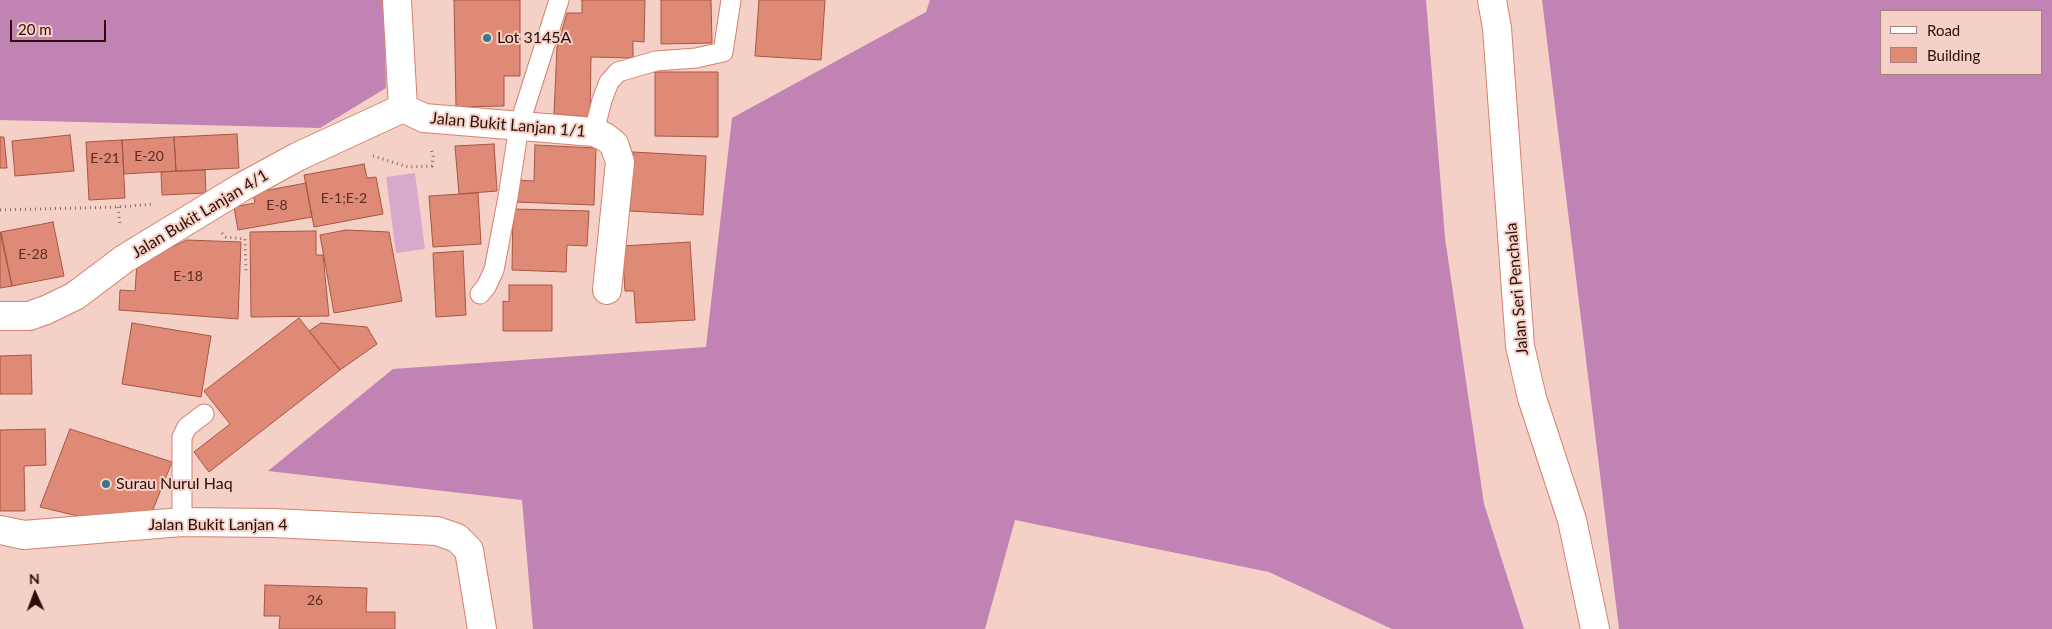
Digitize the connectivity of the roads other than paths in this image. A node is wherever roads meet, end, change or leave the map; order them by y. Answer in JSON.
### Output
{"nodes":[{"id":1,"x":397,"y":0,"type":"edge"},
{"id":2,"x":559,"y":0,"type":"edge"},
{"id":3,"x":731,"y":0,"type":"edge"},
{"id":4,"x":1492,"y":0,"type":"edge"},
{"id":5,"x":403,"y":108,"type":"junction"},
{"id":6,"x":519,"y":126,"type":"junction"},
{"id":7,"x":594,"y":132,"type":"junction"},
{"id":8,"x":607,"y":290,"type":"dead end"},
{"id":9,"x":480,"y":294,"type":"dead end"},
{"id":10,"x":0,"y":316,"type":"edge"},
{"id":11,"x":204,"y":414,"type":"dead end"},
{"id":12,"x":182,"y":522,"type":"junction"},
{"id":13,"x":0,"y":530,"type":"edge"},
{"id":14,"x":482,"y":629,"type":"edge"},
{"id":15,"x":1595,"y":629,"type":"edge"}],
"edges":[{"from":1,"to":5,"type":"street"},
{"from":2,"to":6,"type":"lane"},
{"from":3,"to":7,"type":"lane"},
{"from":4,"to":15,"type":"street","name":"Jalan Seri Penchala"},
{"from":5,"to":6,"type":"street","name":"Jalan Bukit Lanjan 1/1"},
{"from":5,"to":10,"type":"street","name":"Jalan Bukit Lanjan 4/1"},
{"from":6,"to":7,"type":"street","name":"Jalan Bukit Lanjan 1/1"},
{"from":6,"to":9,"type":"lane"},
{"from":7,"to":8,"type":"street","name":"Jalan Bukit Lanjan 1/1"},
{"from":11,"to":12,"type":"lane"},
{"from":12,"to":13,"type":"street","name":"Jalan Bukit Lanjan 4"},
{"from":12,"to":14,"type":"street","name":"Jalan Bukit Lanjan 4"}]}
